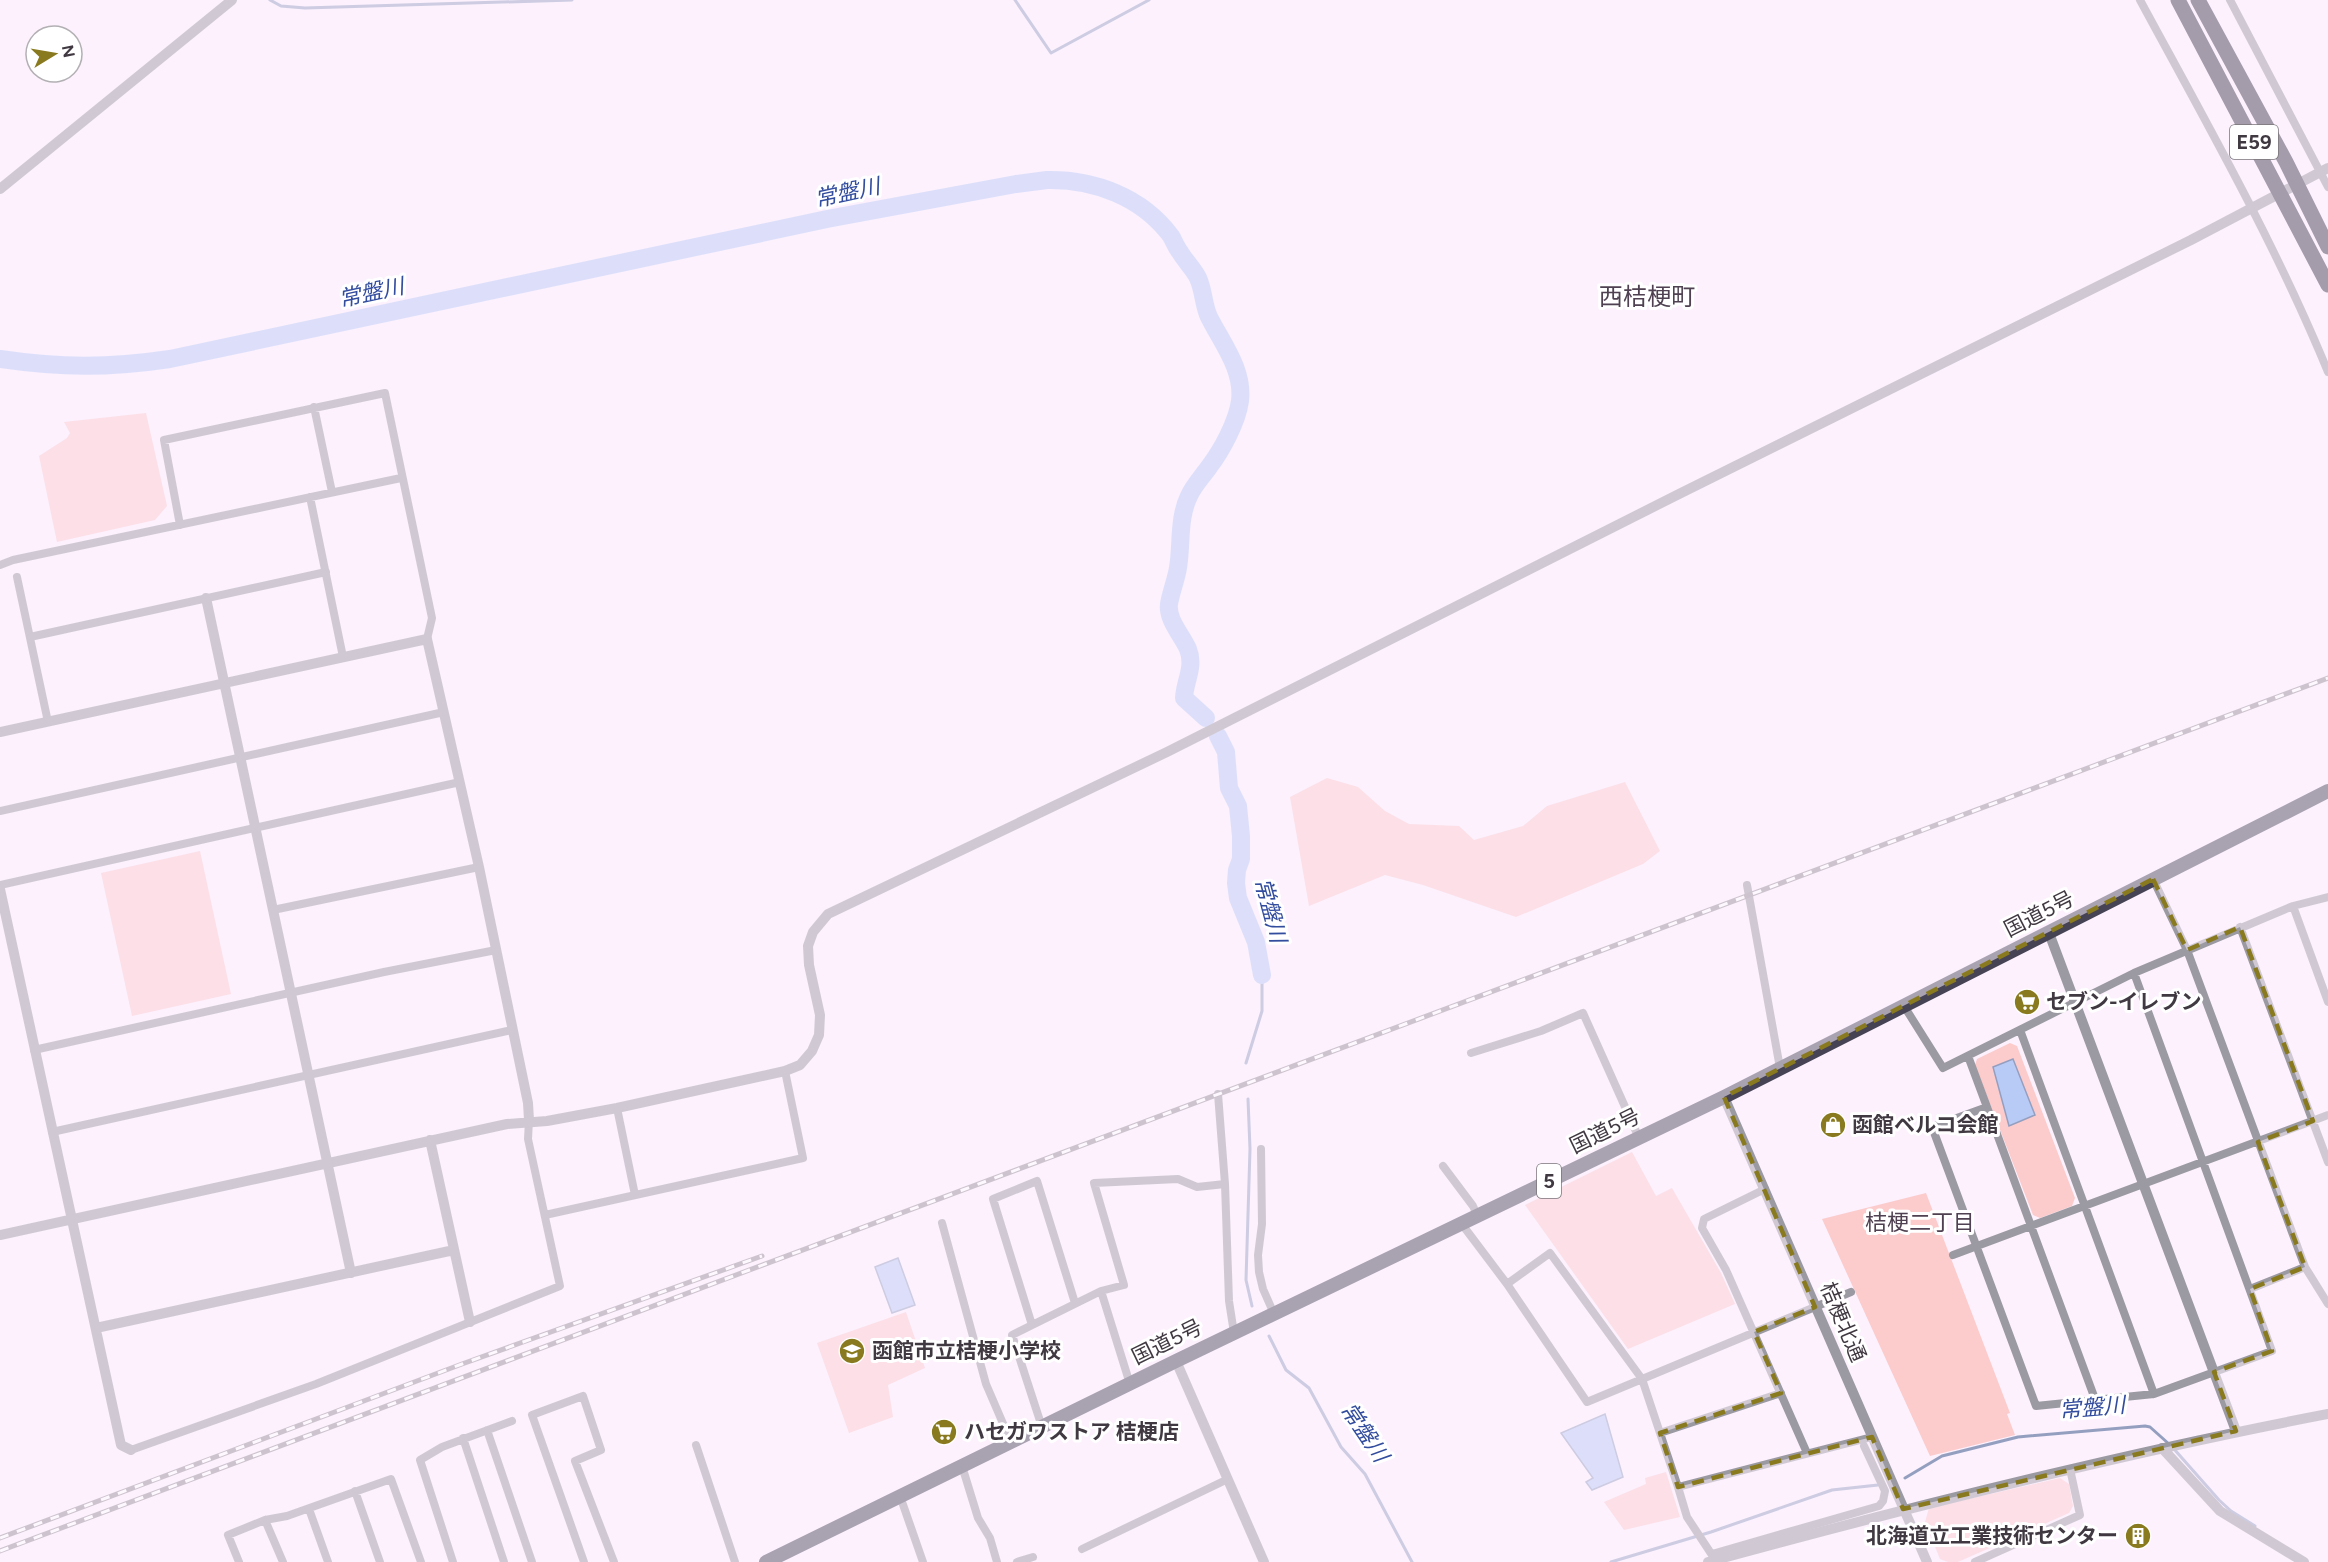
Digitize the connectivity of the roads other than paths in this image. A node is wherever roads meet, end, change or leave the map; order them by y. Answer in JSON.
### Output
{"nodes":[{"id":1,"x":232,"y":0,"type":"edge"},
{"id":2,"x":2140,"y":0,"type":"edge"},
{"id":3,"x":2178,"y":0,"type":"edge"},
{"id":4,"x":2198,"y":0,"type":"edge"},
{"id":5,"x":2230,"y":0,"type":"edge"},
{"id":6,"x":2324,"y":169,"type":"edge"},
{"id":7,"x":2328,"y":187,"type":"edge"},
{"id":8,"x":0,"y":189,"type":"edge"},
{"id":9,"x":2252,"y":208,"type":"junction"},
{"id":10,"x":2328,"y":246,"type":"edge"},
{"id":11,"x":2328,"y":285,"type":"edge"},
{"id":12,"x":2328,"y":372,"type":"edge"},
{"id":13,"x":314,"y":407,"type":"junction"},
{"id":14,"x":401,"y":478,"type":"junction"},
{"id":15,"x":332,"y":492,"type":"junction"},
{"id":16,"x":310,"y":497,"type":"junction"},
{"id":17,"x":180,"y":525,"type":"junction"},
{"id":18,"x":0,"y":565,"type":"edge"},
{"id":19,"x":326,"y":572,"type":"junction"},
{"id":20,"x":16,"y":577,"type":"dead end"},
{"id":21,"x":206,"y":598,"type":"junction"},
{"id":22,"x":30,"y":637,"type":"junction"},
{"id":23,"x":427,"y":639,"type":"junction"},
{"id":24,"x":343,"y":657,"type":"junction"},
{"id":25,"x":224,"y":683,"type":"junction"},
{"id":26,"x":444,"y":712,"type":"junction"},
{"id":27,"x":48,"y":722,"type":"junction"},
{"id":28,"x":0,"y":732,"type":"edge"},
{"id":29,"x":241,"y":759,"type":"junction"},
{"id":30,"x":460,"y":782,"type":"junction"},
{"id":31,"x":2328,"y":791,"type":"edge"},
{"id":32,"x":0,"y":811,"type":"edge"},
{"id":33,"x":256,"y":828,"type":"junction"},
{"id":34,"x":479,"y":867,"type":"junction"},
{"id":35,"x":2153,"y":879,"type":"junction"},
{"id":36,"x":1747,"y":885,"type":"dead end"},
{"id":37,"x":0,"y":887,"type":"edge"},
{"id":38,"x":2328,"y":897,"type":"edge"},
{"id":39,"x":2293,"y":906,"type":"junction"},
{"id":40,"x":273,"y":910,"type":"junction"},
{"id":41,"x":2240,"y":927,"type":"junction"},
{"id":42,"x":2049,"y":933,"type":"junction"},
{"id":43,"x":5,"y":940,"type":"edge"},
{"id":44,"x":496,"y":950,"type":"junction"},
{"id":45,"x":2187,"y":950,"type":"junction"},
{"id":46,"x":2134,"y":973,"type":"junction"},
{"id":47,"x":291,"y":993,"type":"junction"},
{"id":48,"x":2075,"y":1001,"type":"junction"},
{"id":49,"x":2328,"y":1002,"type":"edge"},
{"id":50,"x":1904,"y":1006,"type":"junction"},
{"id":51,"x":512,"y":1030,"type":"junction"},
{"id":52,"x":2020,"y":1030,"type":"junction"},
{"id":53,"x":34,"y":1050,"type":"junction"},
{"id":54,"x":1471,"y":1053,"type":"dead end"},
{"id":55,"x":1968,"y":1056,"type":"junction"},
{"id":56,"x":1780,"y":1068,"type":"junction"},
{"id":57,"x":785,"y":1071,"type":"junction"},
{"id":58,"x":309,"y":1076,"type":"junction"},
{"id":59,"x":1218,"y":1094,"type":"dead end"},
{"id":60,"x":1724,"y":1097,"type":"junction"},
{"id":61,"x":1987,"y":1107,"type":"junction"},
{"id":62,"x":616,"y":1108,"type":"junction"},
{"id":63,"x":2328,"y":1115,"type":"edge"},
{"id":64,"x":529,"y":1120,"type":"junction"},
{"id":65,"x":2313,"y":1120,"type":"junction"},
{"id":66,"x":52,"y":1132,"type":"junction"},
{"id":67,"x":1639,"y":1138,"type":"junction"},
{"id":68,"x":430,"y":1140,"type":"junction"},
{"id":69,"x":2258,"y":1142,"type":"junction"},
{"id":70,"x":1261,"y":1149,"type":"dead end"},
{"id":71,"x":2204,"y":1161,"type":"junction"},
{"id":72,"x":2328,"y":1162,"type":"edge"},
{"id":73,"x":327,"y":1164,"type":"junction"},
{"id":74,"x":1443,"y":1166,"type":"dead end"},
{"id":75,"x":1225,"y":1184,"type":"junction"},
{"id":76,"x":2143,"y":1184,"type":"junction"},
{"id":77,"x":1765,"y":1189,"type":"junction"},
{"id":78,"x":635,"y":1195,"type":"junction"},
{"id":79,"x":2085,"y":1206,"type":"junction"},
{"id":80,"x":544,"y":1215,"type":"junction"},
{"id":81,"x":1477,"y":1215,"type":"junction"},
{"id":82,"x":70,"y":1220,"type":"junction"},
{"id":83,"x":942,"y":1223,"type":"dead end"},
{"id":84,"x":1461,"y":1223,"type":"junction"},
{"id":85,"x":2031,"y":1226,"type":"junction"},
{"id":86,"x":0,"y":1235,"type":"edge"},
{"id":87,"x":1977,"y":1246,"type":"junction"},
{"id":88,"x":454,"y":1250,"type":"junction"},
{"id":89,"x":1953,"y":1255,"type":"dead end"},
{"id":90,"x":2305,"y":1267,"type":"junction"},
{"id":91,"x":351,"y":1273,"type":"junction"},
{"id":92,"x":1507,"y":1284,"type":"junction"},
{"id":93,"x":2250,"y":1289,"type":"junction"},
{"id":94,"x":1101,"y":1291,"type":"junction"},
{"id":95,"x":1851,"y":1292,"type":"dead end"},
{"id":96,"x":1075,"y":1303,"type":"junction"},
{"id":97,"x":2328,"y":1304,"type":"edge"},
{"id":98,"x":1815,"y":1307,"type":"junction"},
{"id":99,"x":1274,"y":1314,"type":"junction"},
{"id":100,"x":470,"y":1322,"type":"junction"},
{"id":101,"x":1032,"y":1325,"type":"junction"},
{"id":102,"x":96,"y":1328,"type":"junction"},
{"id":103,"x":1754,"y":1332,"type":"junction"},
{"id":104,"x":1234,"y":1333,"type":"junction"},
{"id":105,"x":1176,"y":1361,"type":"junction"},
{"id":106,"x":2214,"y":1372,"type":"junction"},
{"id":107,"x":1642,"y":1379,"type":"junction"},
{"id":108,"x":1130,"y":1384,"type":"junction"},
{"id":109,"x":1780,"y":1393,"type":"junction"},
{"id":110,"x":2154,"y":1394,"type":"junction"},
{"id":111,"x":2096,"y":1399,"type":"junction"},
{"id":112,"x":2328,"y":1414,"type":"edge"},
{"id":113,"x":512,"y":1421,"type":"dead end"},
{"id":114,"x":1042,"y":1427,"type":"junction"},
{"id":115,"x":487,"y":1430,"type":"junction"},
{"id":116,"x":2236,"y":1431,"type":"junction"},
{"id":117,"x":1660,"y":1433,"type":"junction"},
{"id":118,"x":1872,"y":1437,"type":"junction"},
{"id":119,"x":463,"y":1438,"type":"junction"},
{"id":120,"x":1011,"y":1442,"type":"junction"},
{"id":121,"x":696,"y":1445,"type":"dead end"},
{"id":122,"x":1864,"y":1446,"type":"dead end"},
{"id":123,"x":2169,"y":1447,"type":"junction"},
{"id":124,"x":131,"y":1450,"type":"joint"},
{"id":125,"x":1807,"y":1453,"type":"junction"},
{"id":126,"x":962,"y":1466,"type":"junction"},
{"id":127,"x":2070,"y":1469,"type":"junction"},
{"id":128,"x":1228,"y":1479,"type":"junction"},
{"id":129,"x":1678,"y":1487,"type":"junction"},
{"id":130,"x":355,"y":1491,"type":"junction"},
{"id":131,"x":900,"y":1496,"type":"junction"},
{"id":132,"x":309,"y":1509,"type":"junction"},
{"id":133,"x":1903,"y":1509,"type":"junction"},
{"id":134,"x":265,"y":1520,"type":"junction"},
{"id":135,"x":1083,"y":1549,"type":"dead end"},
{"id":136,"x":1034,"y":1557,"type":"dead end"},
{"id":137,"x":1712,"y":1559,"type":"edge"},
{"id":138,"x":239,"y":1562,"type":"edge"},
{"id":139,"x":283,"y":1562,"type":"edge"},
{"id":140,"x":328,"y":1562,"type":"edge"},
{"id":141,"x":380,"y":1562,"type":"edge"},
{"id":142,"x":421,"y":1562,"type":"edge"},
{"id":143,"x":453,"y":1562,"type":"edge"},
{"id":144,"x":504,"y":1562,"type":"edge"},
{"id":145,"x":532,"y":1562,"type":"edge"},
{"id":146,"x":584,"y":1562,"type":"edge"},
{"id":147,"x":614,"y":1562,"type":"edge"},
{"id":148,"x":735,"y":1562,"type":"edge"},
{"id":149,"x":766,"y":1562,"type":"edge"},
{"id":150,"x":923,"y":1562,"type":"edge"},
{"id":151,"x":997,"y":1562,"type":"edge"},
{"id":152,"x":1017,"y":1562,"type":"edge"},
{"id":153,"x":1264,"y":1562,"type":"edge"},
{"id":154,"x":1927,"y":1562,"type":"edge"},
{"id":155,"x":1975,"y":1562,"type":"edge"},
{"id":156,"x":2304,"y":1562,"type":"edge"}],
"edges":[{"from":1,"to":8,"type":"street"},
{"from":2,"to":9,"type":"street"},
{"from":3,"to":11,"type":"highway","number":"E59","bridge":true},
{"from":4,"to":10,"type":"highway","number":"E59","bridge":true},
{"from":5,"to":6,"type":"street"},
{"from":6,"to":7,"type":"street"},
{"from":6,"to":9,"type":"street"},
{"from":9,"to":12,"type":"street"},
{"from":9,"to":57,"type":"street"},
{"from":13,"to":14,"type":"street"},
{"from":13,"to":15,"type":"street"},
{"from":13,"to":17,"type":"street"},
{"from":14,"to":15,"type":"street"},
{"from":14,"to":23,"type":"street"},
{"from":15,"to":16,"type":"street"},
{"from":16,"to":17,"type":"street"},
{"from":16,"to":19,"type":"street"},
{"from":17,"to":18,"type":"street"},
{"from":19,"to":21,"type":"street"},
{"from":19,"to":24,"type":"street"},
{"from":20,"to":22,"type":"street"},
{"from":21,"to":22,"type":"street"},
{"from":21,"to":25,"type":"street"},
{"from":22,"to":27,"type":"street"},
{"from":23,"to":24,"type":"street"},
{"from":23,"to":26,"type":"street"},
{"from":24,"to":25,"type":"street"},
{"from":25,"to":27,"type":"street"},
{"from":25,"to":29,"type":"street"},
{"from":26,"to":29,"type":"street"},
{"from":26,"to":30,"type":"street"},
{"from":27,"to":28,"type":"street"},
{"from":29,"to":32,"type":"street"},
{"from":29,"to":33,"type":"street"},
{"from":30,"to":33,"type":"street"},
{"from":30,"to":34,"type":"street"},
{"from":31,"to":35,"type":"highway","name":"国道5号","number":"5"},
{"from":33,"to":37,"type":"street"},
{"from":33,"to":40,"type":"street"},
{"from":34,"to":40,"type":"street"},
{"from":34,"to":44,"type":"street"},
{"from":35,"to":42,"type":"highway","name":"国道5号","number":"5"},
{"from":35,"to":45,"type":"street"},
{"from":36,"to":56,"type":"street"},
{"from":37,"to":43,"type":"street"},
{"from":38,"to":39,"type":"street"},
{"from":39,"to":41,"type":"street"},
{"from":39,"to":49,"type":"street"},
{"from":40,"to":47,"type":"street"},
{"from":41,"to":45,"type":"street"},
{"from":41,"to":65,"type":"street"},
{"from":42,"to":48,"type":"street"},
{"from":42,"to":50,"type":"highway","name":"国道5号","number":"5"},
{"from":43,"to":53,"type":"street"},
{"from":44,"to":47,"type":"street"},
{"from":44,"to":51,"type":"street"},
{"from":45,"to":46,"type":"street"},
{"from":45,"to":69,"type":"street"},
{"from":46,"to":48,"type":"street"},
{"from":46,"to":71,"type":"street"},
{"from":47,"to":53,"type":"street"},
{"from":47,"to":58,"type":"street"},
{"from":48,"to":52,"type":"street"},
{"from":48,"to":76,"type":"street"},
{"from":50,"to":55,"type":"street"},
{"from":50,"to":56,"type":"highway","name":"国道5号","number":"5"},
{"from":51,"to":58,"type":"street"},
{"from":51,"to":64,"type":"street"},
{"from":52,"to":55,"type":"street"},
{"from":52,"to":79,"type":"street"},
{"from":53,"to":66,"type":"street"},
{"from":54,"to":67,"type":"street"},
{"from":55,"to":61,"type":"street"},
{"from":56,"to":60,"type":"highway","name":"国道5号","number":"5"},
{"from":57,"to":62,"type":"street"},
{"from":57,"to":78,"type":"street"},
{"from":58,"to":66,"type":"street"},
{"from":58,"to":73,"type":"street"},
{"from":59,"to":75,"type":"street"},
{"from":60,"to":67,"type":"highway","name":"国道5号","number":"5"},
{"from":60,"to":77,"type":"street","name":"桔梗北通"},
{"from":61,"to":85,"type":"street"},
{"from":61,"to":87,"type":"street"},
{"from":62,"to":64,"type":"street"},
{"from":62,"to":78,"type":"street"},
{"from":63,"to":65,"type":"street"},
{"from":64,"to":68,"type":"street"},
{"from":64,"to":80,"type":"street"},
{"from":65,"to":69,"type":"street"},
{"from":65,"to":72,"type":"street"},
{"from":66,"to":82,"type":"street"},
{"from":67,"to":81,"type":"highway","name":"国道5号","number":"5"},
{"from":68,"to":73,"type":"street"},
{"from":68,"to":88,"type":"street"},
{"from":69,"to":71,"type":"street"},
{"from":69,"to":90,"type":"street"},
{"from":70,"to":99,"type":"street"},
{"from":71,"to":76,"type":"street"},
{"from":71,"to":93,"type":"street"},
{"from":73,"to":82,"type":"street"},
{"from":73,"to":91,"type":"street"},
{"from":74,"to":81,"type":"street"},
{"from":75,"to":94,"type":"street"},
{"from":75,"to":104,"type":"street"},
{"from":76,"to":79,"type":"street"},
{"from":76,"to":106,"type":"street"},
{"from":77,"to":98,"type":"street","name":"桔梗北通"},
{"from":77,"to":103,"type":"street"},
{"from":78,"to":80,"type":"street"},
{"from":79,"to":85,"type":"street"},
{"from":79,"to":110,"type":"street"},
{"from":80,"to":100,"type":"street"},
{"from":81,"to":84,"type":"highway","name":"国道5号","number":"5"},
{"from":82,"to":86,"type":"street"},
{"from":82,"to":102,"type":"street"},
{"from":83,"to":120,"type":"street"},
{"from":84,"to":92,"type":"street"},
{"from":84,"to":99,"type":"highway","name":"国道5号","number":"5"},
{"from":85,"to":87,"type":"street"},
{"from":85,"to":111,"type":"street"},
{"from":87,"to":89,"type":"street"},
{"from":87,"to":111,"type":"street"},
{"from":88,"to":91,"type":"street"},
{"from":88,"to":100,"type":"street"},
{"from":90,"to":93,"type":"street"},
{"from":90,"to":97,"type":"street"},
{"from":91,"to":102,"type":"street"},
{"from":92,"to":107,"type":"street"},
{"from":92,"to":107,"type":"street"},
{"from":93,"to":106,"type":"street"},
{"from":94,"to":96,"type":"street"},
{"from":94,"to":108,"type":"street"},
{"from":95,"to":98,"type":"street"},
{"from":96,"to":101,"type":"street"},
{"from":96,"to":101,"type":"street"},
{"from":98,"to":103,"type":"street"},
{"from":98,"to":118,"type":"street","name":"桔梗北通"},
{"from":99,"to":104,"type":"highway","name":"国道5号","number":"5"},
{"from":100,"to":124,"type":"street"},
{"from":101,"to":114,"type":"street"},
{"from":102,"to":124,"type":"street"},
{"from":103,"to":107,"type":"street"},
{"from":103,"to":109,"type":"street"},
{"from":104,"to":105,"type":"highway","name":"国道5号","number":"5"},
{"from":105,"to":108,"type":"highway","name":"国道5号","number":"5"},
{"from":105,"to":128,"type":"street"},
{"from":106,"to":110,"type":"street"},
{"from":106,"to":116,"type":"street"},
{"from":107,"to":117,"type":"street"},
{"from":108,"to":114,"type":"highway","name":"国道5号","number":"5"},
{"from":109,"to":117,"type":"street"},
{"from":109,"to":125,"type":"street"},
{"from":110,"to":111,"type":"street"},
{"from":112,"to":116,"type":"street"},
{"from":113,"to":115,"type":"street"},
{"from":114,"to":120,"type":"highway","name":"国道5号","number":"5"},
{"from":115,"to":119,"type":"street"},
{"from":115,"to":145,"type":"street"},
{"from":116,"to":123,"type":"street"},
{"from":117,"to":129,"type":"street"},
{"from":118,"to":125,"type":"street"},
{"from":118,"to":133,"type":"street","name":"桔梗北通"},
{"from":119,"to":143,"type":"street"},
{"from":119,"to":144,"type":"street"},
{"from":120,"to":126,"type":"highway","name":"国道5号","number":"5"},
{"from":121,"to":148,"type":"street"},
{"from":122,"to":137,"type":"street"},
{"from":123,"to":127,"type":"street"},
{"from":123,"to":156,"type":"street"},
{"from":125,"to":129,"type":"street"},
{"from":126,"to":131,"type":"highway","name":"国道5号","number":"5"},
{"from":126,"to":151,"type":"street"},
{"from":127,"to":133,"type":"street"},
{"from":127,"to":155,"type":"street"},
{"from":128,"to":135,"type":"street"},
{"from":128,"to":153,"type":"street"},
{"from":129,"to":137,"type":"street"},
{"from":130,"to":132,"type":"street"},
{"from":130,"to":141,"type":"street"},
{"from":130,"to":142,"type":"street"},
{"from":131,"to":149,"type":"highway","name":"国道5号","number":"5"},
{"from":131,"to":150,"type":"street"},
{"from":132,"to":134,"type":"street"},
{"from":132,"to":140,"type":"street"},
{"from":133,"to":137,"type":"street"},
{"from":133,"to":154,"type":"street","name":"桔梗北通"},
{"from":134,"to":138,"type":"street"},
{"from":134,"to":139,"type":"street"},
{"from":136,"to":152,"type":"street"},
{"from":146,"to":147,"type":"street"}]}
